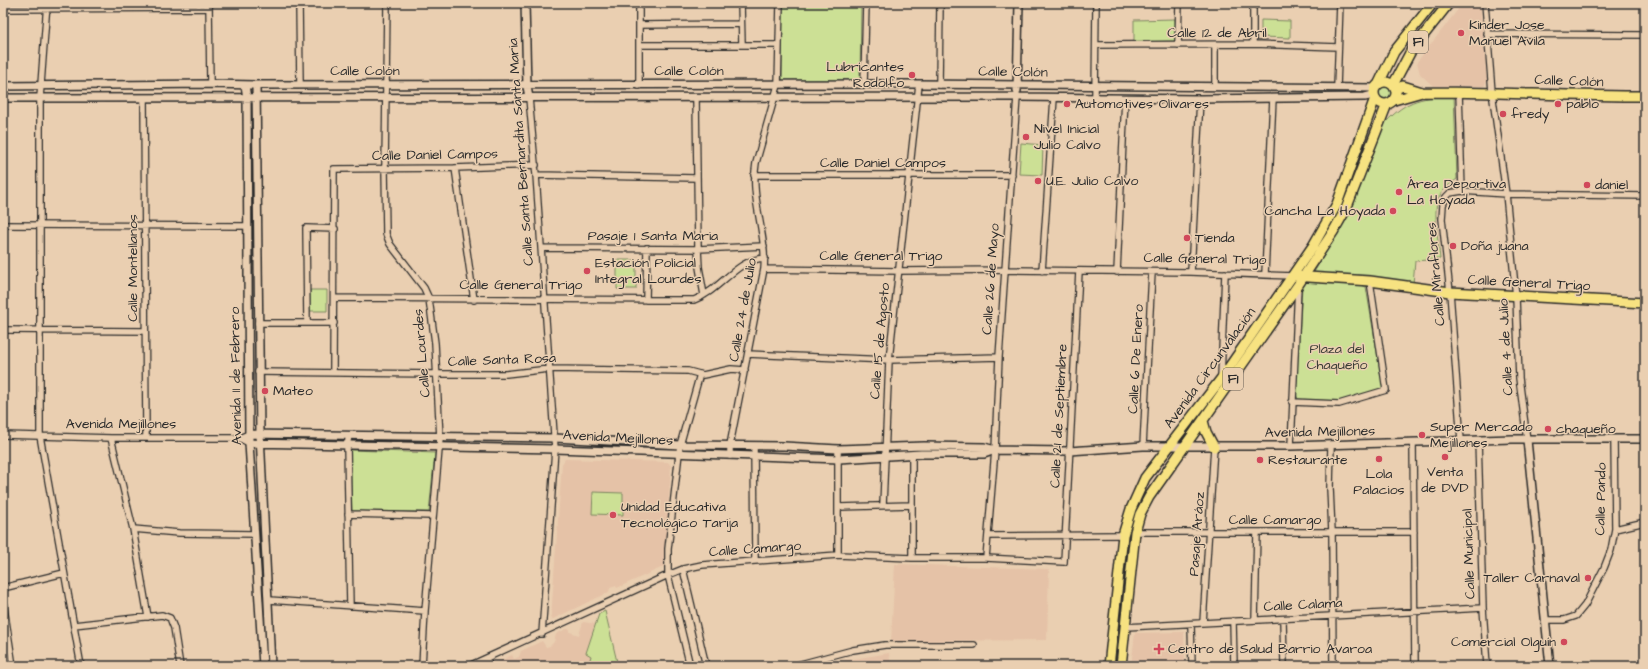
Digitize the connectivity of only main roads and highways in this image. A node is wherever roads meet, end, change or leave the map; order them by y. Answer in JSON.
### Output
{"nodes":[{"id":1,"x":1423,"y":3,"type":"edge"},
{"id":2,"x":1433,"y":3,"type":"edge"},
{"id":3,"x":1449,"y":3,"type":"edge"},
{"id":4,"x":1422,"y":17,"type":"junction"},
{"id":5,"x":1394,"y":87,"type":"junction"},
{"id":6,"x":1376,"y":91,"type":"junction"},
{"id":7,"x":1422,"y":92,"type":"junction"},
{"id":8,"x":1645,"y":96,"type":"edge"},
{"id":9,"x":1391,"y":102,"type":"junction"},
{"id":10,"x":1293,"y":276,"type":"junction"},
{"id":11,"x":1304,"y":276,"type":"junction"},
{"id":12,"x":1645,"y":303,"type":"edge"},
{"id":13,"x":1203,"y":421,"type":"junction"},
{"id":14,"x":1214,"y":447,"type":"road end"},
{"id":15,"x":1109,"y":666,"type":"edge"},
{"id":16,"x":1122,"y":666,"type":"edge"}],
"edges":[{"from":1,"to":4,"type":"main road"},
{"from":2,"to":4,"type":"main road","name":"Avenida Circunvalación","number":"F1"},
{"from":3,"to":5,"type":"main road","number":"F1"},
{"from":4,"to":6,"type":"main road","name":"Avenida Circunvalación","number":"F1"},
{"from":5,"to":6,"type":"main road"},
{"from":5,"to":7,"type":"main road"},
{"from":5,"to":9,"type":"main road","number":"F1"},
{"from":6,"to":9,"type":"main road"},
{"from":6,"to":10,"type":"main road","name":"Avenida Circunvalación","number":"F1"},
{"from":7,"to":8,"type":"main road","name":"Calle Colón"},
{"from":7,"to":9,"type":"main road"},
{"from":9,"to":11,"type":"main road","name":"Avenida Circunvalación","number":"F1"},
{"from":10,"to":11,"type":"main road","name":"Calle General Trigo"},
{"from":10,"to":15,"type":"main road","name":"Avenida Circunvalación","number":"F1"},
{"from":11,"to":12,"type":"main road","name":"Calle General Trigo"},
{"from":11,"to":13,"type":"main road","name":"Avenida Circunvalación","number":"F1"},
{"from":13,"to":14,"type":"main road"},
{"from":13,"to":16,"type":"main road","name":"Avenida Circunvalación","number":"F1"}]}
